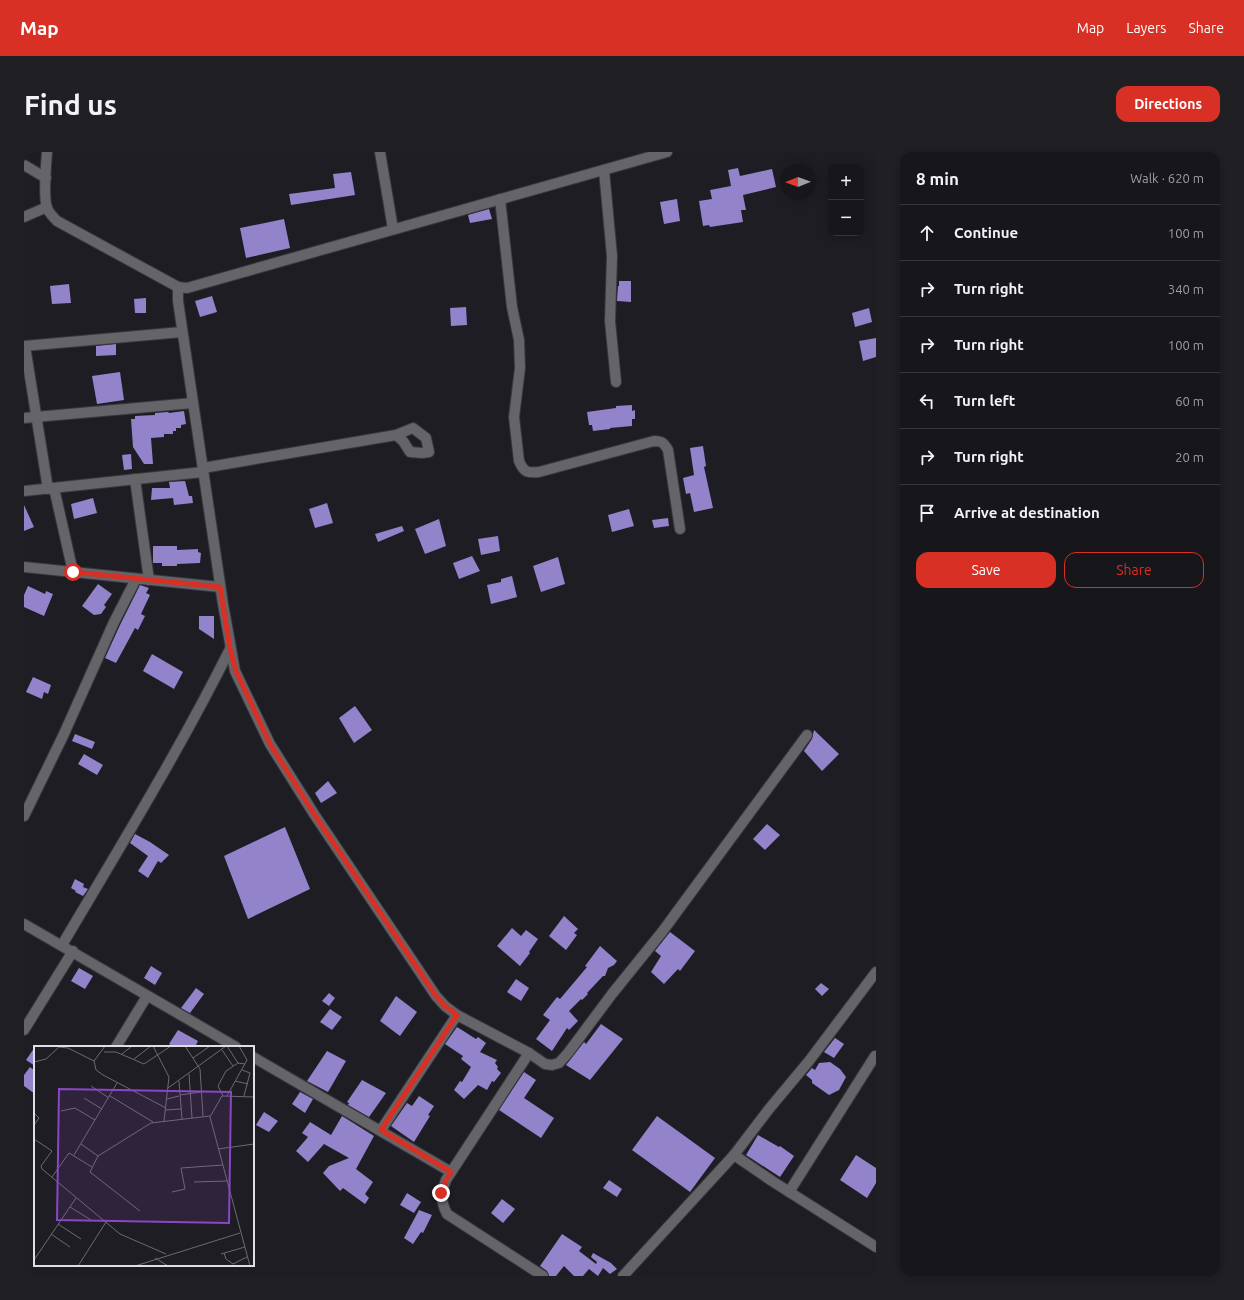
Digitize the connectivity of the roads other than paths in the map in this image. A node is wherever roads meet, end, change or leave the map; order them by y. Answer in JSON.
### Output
{"nodes":[{"id":1,"x":47,"y":152,"type":"edge"},
{"id":2,"x":380,"y":152,"type":"edge"},
{"id":3,"x":667,"y":152,"type":"edge"},
{"id":4,"x":24,"y":165,"type":"edge"},
{"id":5,"x":604,"y":170,"type":"junction"},
{"id":6,"x":46,"y":178,"type":"junction"},
{"id":7,"x":500,"y":199,"type":"junction"},
{"id":8,"x":47,"y":207,"type":"junction"},
{"id":9,"x":24,"y":217,"type":"edge"},
{"id":10,"x":393,"y":229,"type":"junction"},
{"id":11,"x":178,"y":287,"type":"junction"},
{"id":12,"x":182,"y":332,"type":"junction"},
{"id":13,"x":24,"y":346,"type":"edge"},
{"id":14,"x":616,"y":382,"type":"dead end"},
{"id":15,"x":193,"y":403,"type":"junction"},
{"id":16,"x":36,"y":416,"type":"junction"},
{"id":17,"x":24,"y":418,"type":"edge"},
{"id":18,"x":396,"y":435,"type":"dead end"},
{"id":19,"x":203,"y":470,"type":"junction"},
{"id":20,"x":135,"y":479,"type":"junction"},
{"id":21,"x":51,"y":488,"type":"junction"},
{"id":22,"x":24,"y":491,"type":"edge"},
{"id":23,"x":680,"y":528,"type":"dead end"},
{"id":24,"x":24,"y":567,"type":"edge"},
{"id":25,"x":73,"y":572,"type":"junction"},
{"id":26,"x":136,"y":579,"type":"junction"},
{"id":27,"x":149,"y":580,"type":"junction"},
{"id":28,"x":220,"y":587,"type":"junction"},
{"id":29,"x":230,"y":649,"type":"junction"},
{"id":30,"x":807,"y":735,"type":"dead end"},
{"id":31,"x":24,"y":816,"type":"edge"},
{"id":32,"x":24,"y":924,"type":"edge"},
{"id":33,"x":62,"y":945,"type":"junction"},
{"id":34,"x":73,"y":952,"type":"junction"},
{"id":35,"x":876,"y":972,"type":"edge"},
{"id":36,"x":147,"y":996,"type":"junction"},
{"id":37,"x":457,"y":1015,"type":"junction"},
{"id":38,"x":24,"y":1030,"type":"edge"},
{"id":39,"x":221,"y":1043,"type":"edge"},
{"id":40,"x":117,"y":1046,"type":"edge"},
{"id":41,"x":232,"y":1046,"type":"edge"},
{"id":42,"x":529,"y":1053,"type":"junction"},
{"id":43,"x":875,"y":1056,"type":"edge"},
{"id":44,"x":254,"y":1058,"type":"edge"},
{"id":45,"x":381,"y":1130,"type":"junction"},
{"id":46,"x":734,"y":1155,"type":"junction"},
{"id":47,"x":451,"y":1172,"type":"junction"},
{"id":48,"x":790,"y":1192,"type":"junction"},
{"id":49,"x":876,"y":1247,"type":"edge"},
{"id":50,"x":543,"y":1276,"type":"edge"},
{"id":51,"x":623,"y":1276,"type":"edge"}],
"edges":[{"from":1,"to":6,"type":"street"},
{"from":2,"to":10,"type":"street"},
{"from":3,"to":5,"type":"street"},
{"from":4,"to":6,"type":"street"},
{"from":5,"to":7,"type":"street"},
{"from":5,"to":14,"type":"street"},
{"from":6,"to":8,"type":"street"},
{"from":7,"to":10,"type":"street"},
{"from":7,"to":23,"type":"street"},
{"from":8,"to":9,"type":"street"},
{"from":8,"to":11,"type":"street"},
{"from":10,"to":11,"type":"street"},
{"from":11,"to":12,"type":"street"},
{"from":12,"to":13,"type":"street"},
{"from":12,"to":15,"type":"street"},
{"from":13,"to":16,"type":"street"},
{"from":15,"to":16,"type":"street"},
{"from":15,"to":19,"type":"street"},
{"from":16,"to":17,"type":"street"},
{"from":16,"to":21,"type":"street"},
{"from":18,"to":19,"type":"street"},
{"from":19,"to":20,"type":"street"},
{"from":19,"to":28,"type":"street"},
{"from":20,"to":21,"type":"street"},
{"from":20,"to":27,"type":"street"},
{"from":21,"to":22,"type":"street"},
{"from":21,"to":25,"type":"street"},
{"from":24,"to":25,"type":"street"},
{"from":25,"to":26,"type":"street"},
{"from":26,"to":27,"type":"street"},
{"from":26,"to":31,"type":"street"},
{"from":27,"to":28,"type":"street"},
{"from":28,"to":29,"type":"street"},
{"from":29,"to":33,"type":"street"},
{"from":29,"to":37,"type":"street"},
{"from":30,"to":42,"type":"street"},
{"from":32,"to":33,"type":"street"},
{"from":33,"to":34,"type":"street"},
{"from":34,"to":36,"type":"street"},
{"from":34,"to":38,"type":"street"},
{"from":35,"to":46,"type":"street"},
{"from":36,"to":39,"type":"street"},
{"from":36,"to":40,"type":"street"},
{"from":37,"to":42,"type":"street"},
{"from":37,"to":45,"type":"street"},
{"from":39,"to":41,"type":"street"},
{"from":42,"to":47,"type":"street"},
{"from":43,"to":48,"type":"street"},
{"from":44,"to":45,"type":"street"},
{"from":45,"to":47,"type":"street"},
{"from":46,"to":48,"type":"street"},
{"from":46,"to":51,"type":"street"},
{"from":47,"to":50,"type":"street"},
{"from":48,"to":49,"type":"street"}]}
